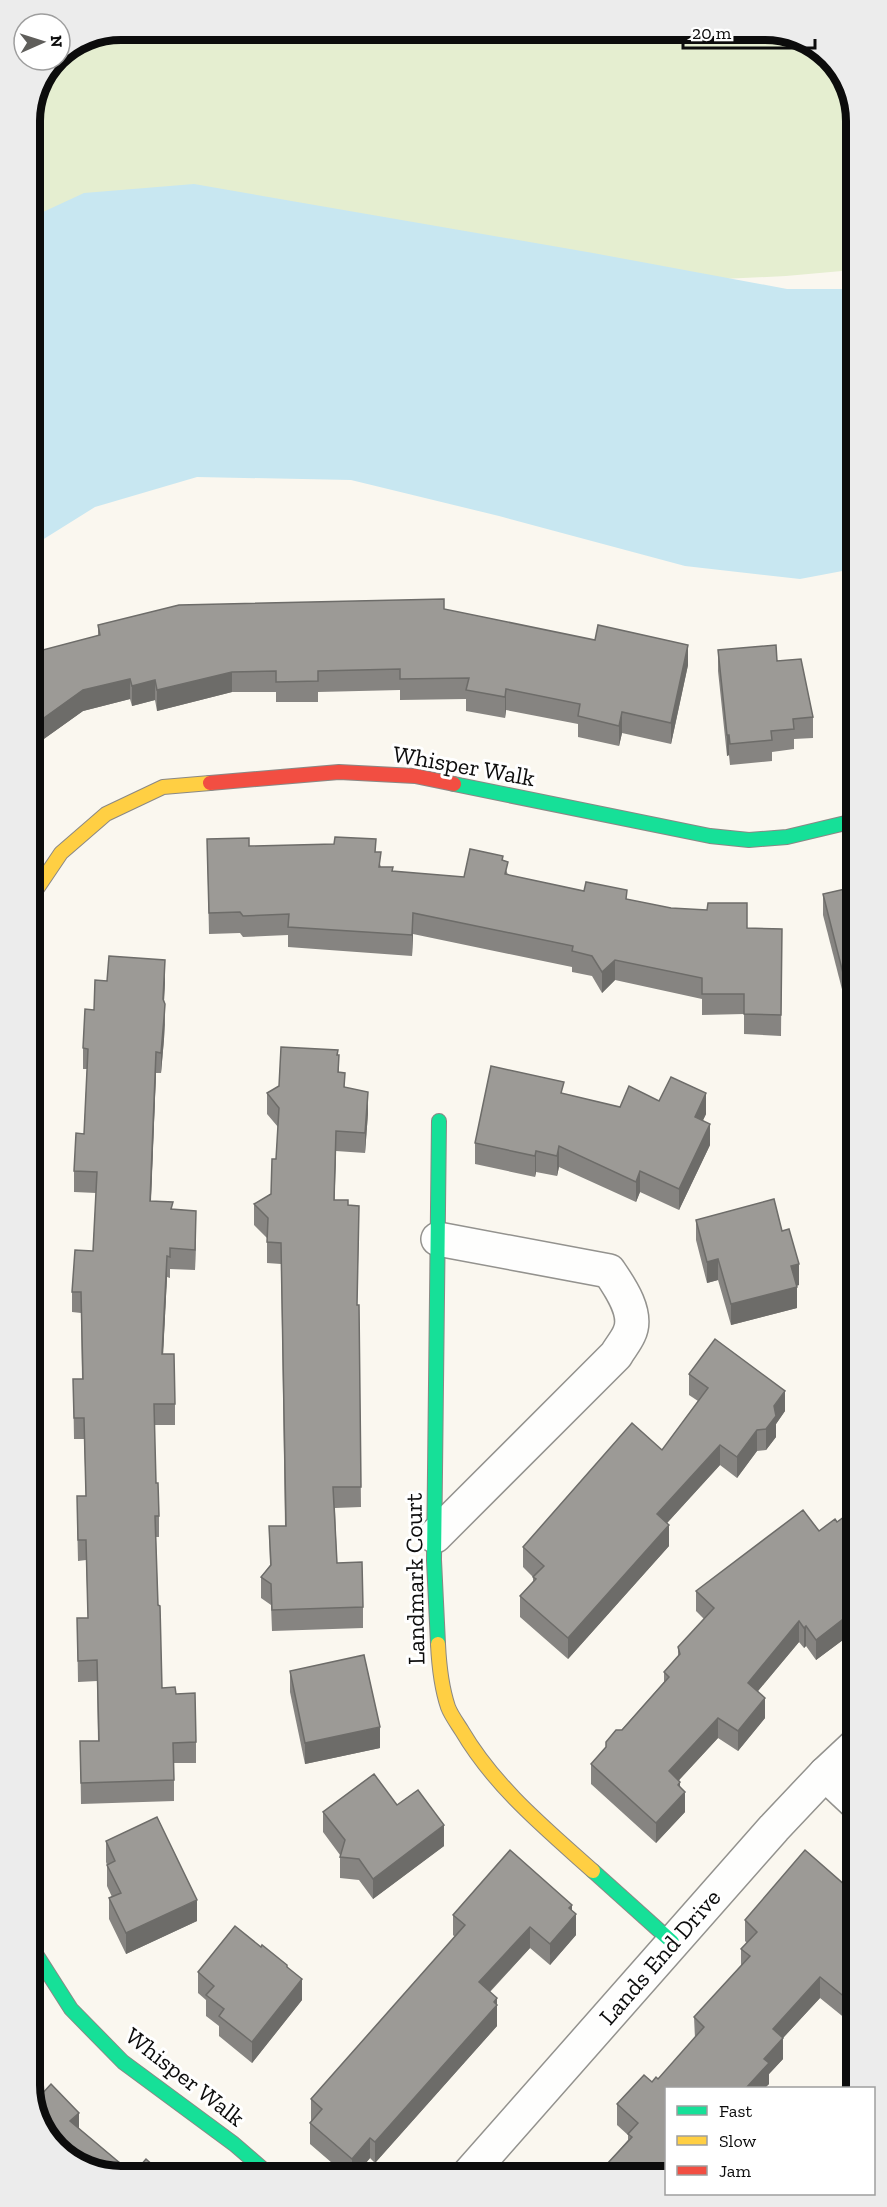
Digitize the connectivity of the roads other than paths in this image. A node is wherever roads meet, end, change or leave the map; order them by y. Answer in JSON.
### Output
{"nodes":[{"id":1,"x":846,"y":823,"type":"edge"},
{"id":2,"x":41,"y":884,"type":"edge"},
{"id":3,"x":439,"y":1121,"type":"dead end"},
{"id":4,"x":438,"y":1239,"type":"junction"},
{"id":5,"x":435,"y":1536,"type":"junction"},
{"id":6,"x":846,"y":1754,"type":"edge"},
{"id":7,"x":825,"y":1774,"type":"junction"},
{"id":8,"x":846,"y":1794,"type":"edge"},
{"id":9,"x":672,"y":1942,"type":"junction"},
{"id":10,"x":40,"y":1960,"type":"edge"},
{"id":11,"x":259,"y":2166,"type":"edge"},
{"id":12,"x":476,"y":2166,"type":"edge"}],
"edges":[{"from":1,"to":2,"type":"street","name":"Whisper Walk"},
{"from":3,"to":4,"type":"street","name":"Landmark Court"},
{"from":4,"to":5,"type":"street","name":"Landmark Court"},
{"from":4,"to":5,"type":"street"},
{"from":5,"to":9,"type":"street","name":"Landmark Court"},
{"from":6,"to":7,"type":"street","name":"Lands End Drive"},
{"from":7,"to":8,"type":"street"},
{"from":7,"to":9,"type":"street","name":"Lands End Drive"},
{"from":9,"to":12,"type":"street","name":"Lands End Drive"},
{"from":10,"to":11,"type":"street","name":"Whisper Walk"}]}
